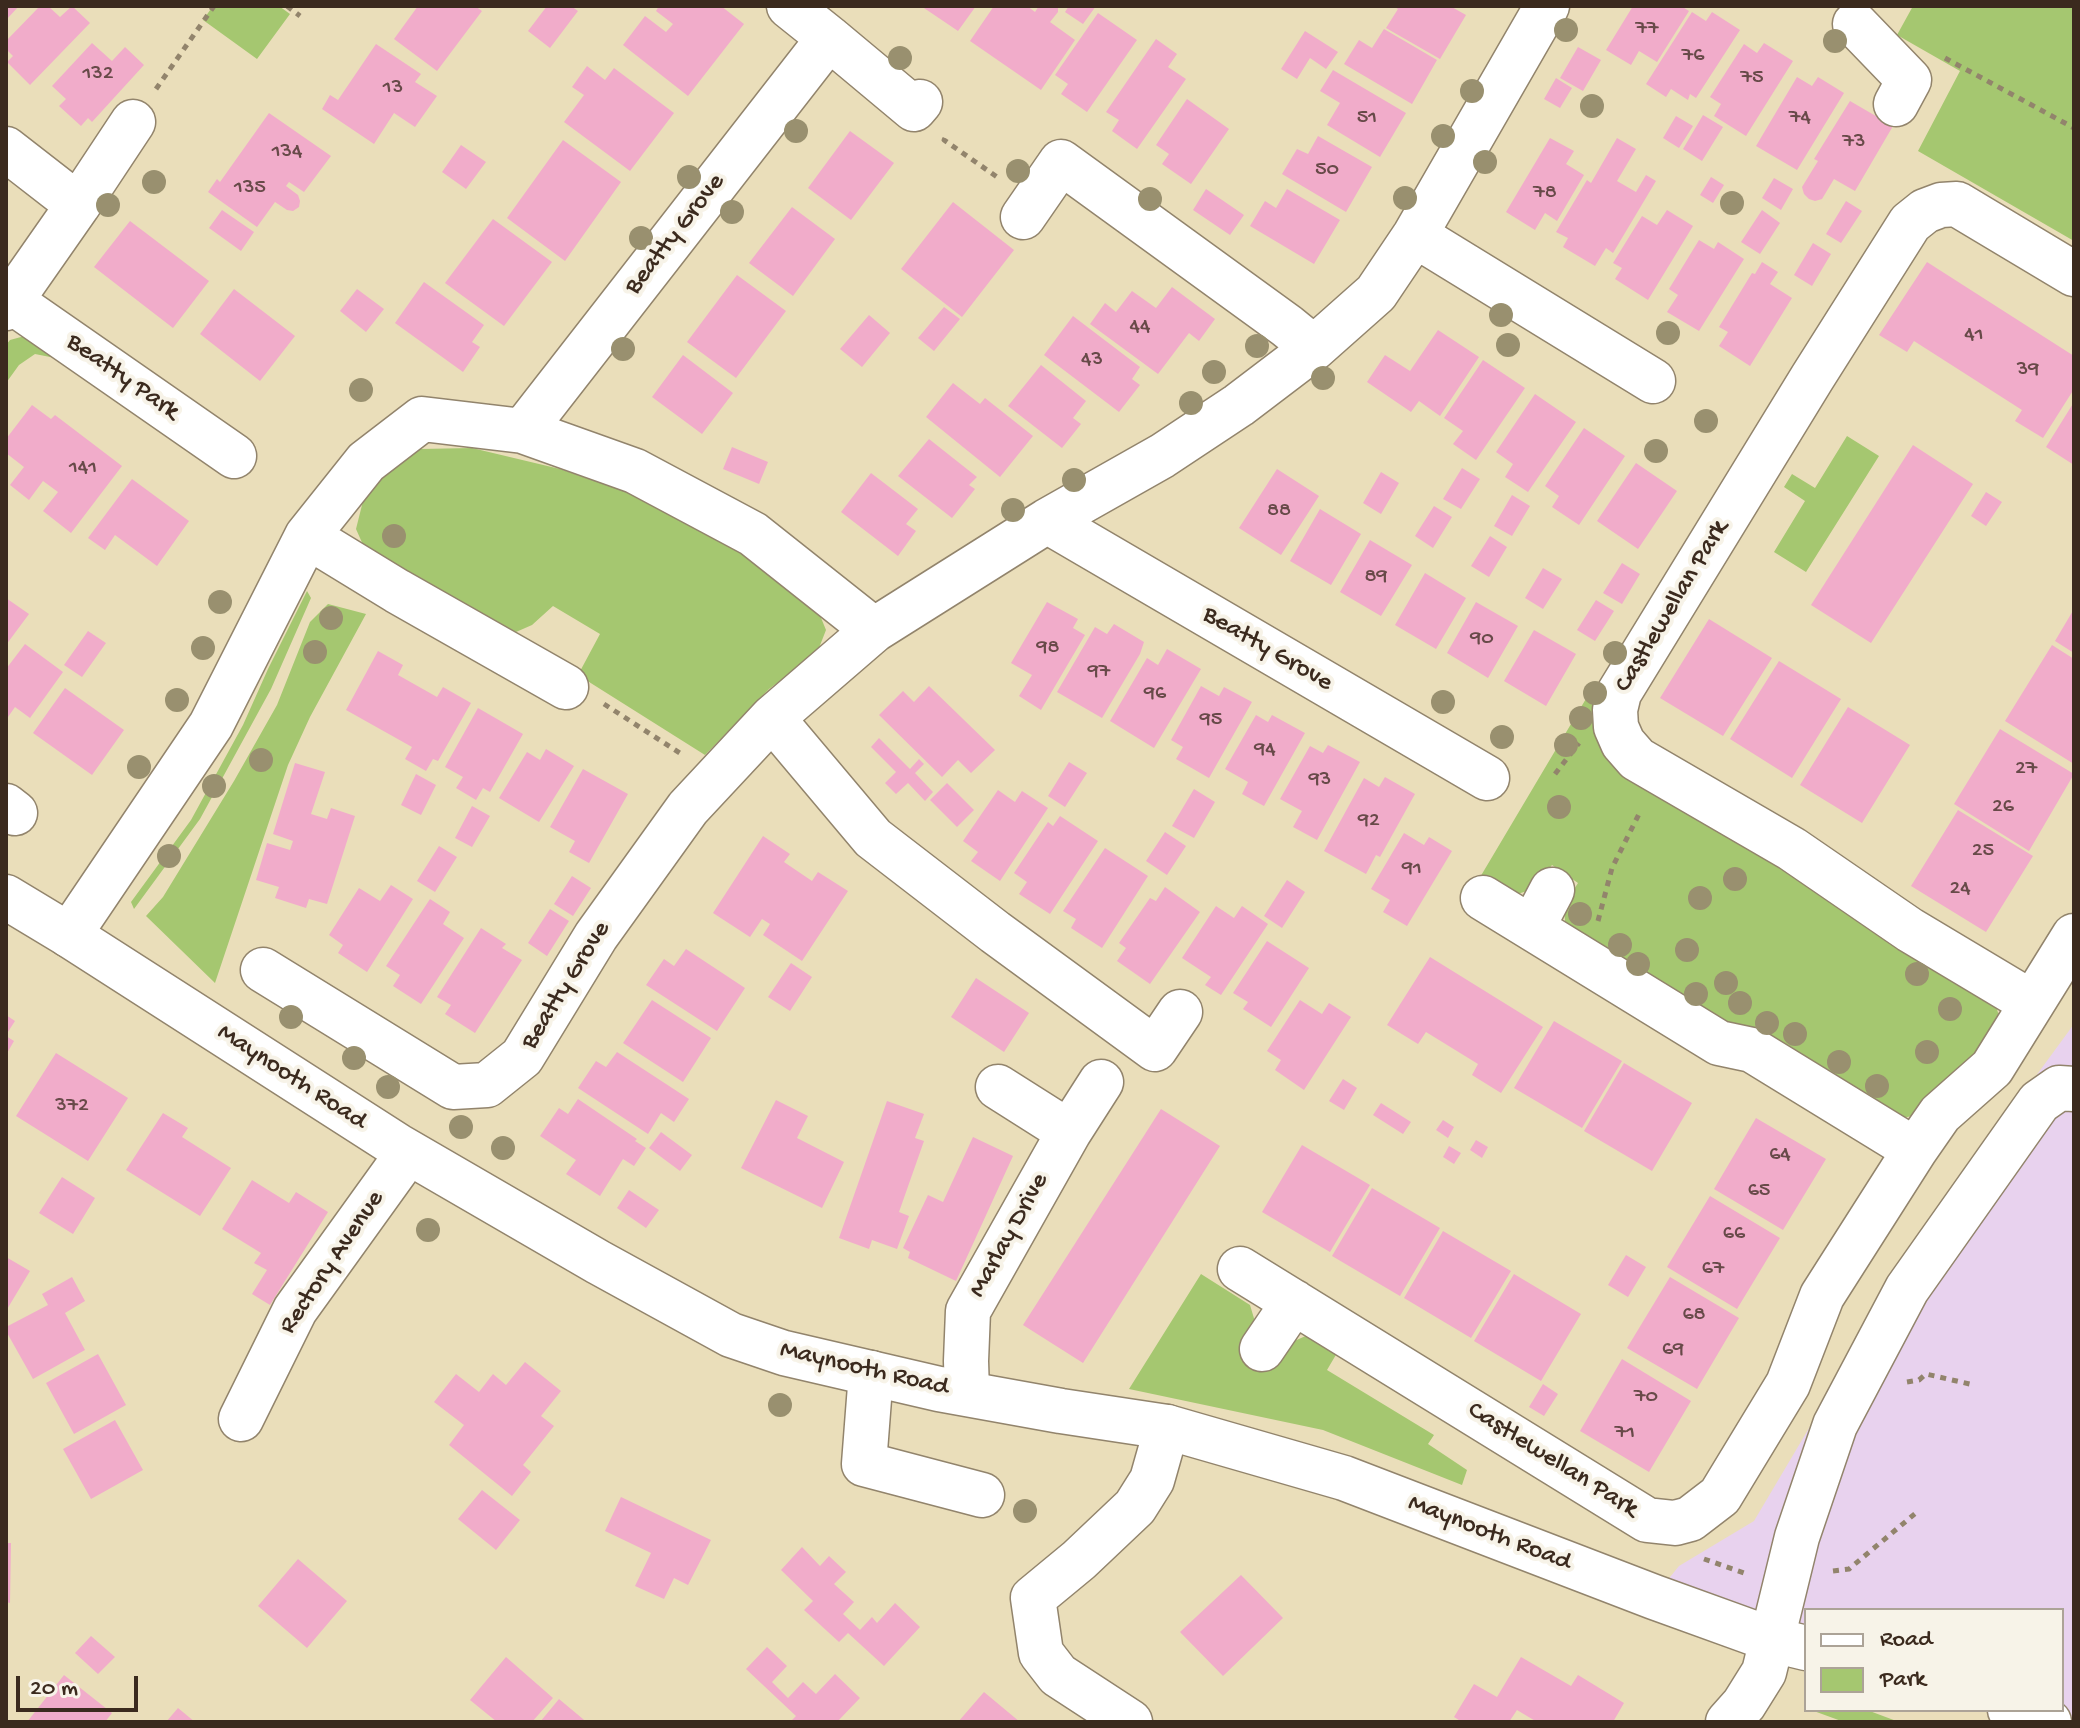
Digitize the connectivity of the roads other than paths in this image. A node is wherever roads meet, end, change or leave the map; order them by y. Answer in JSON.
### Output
{"nodes":[{"id":1,"x":789,"y":6,"type":"edge"},
{"id":2,"x":1547,"y":6,"type":"edge"},
{"id":3,"x":1849,"y":12,"type":"edge"},
{"id":4,"x":829,"y":38,"type":"junction"},
{"id":5,"x":1896,"y":104,"type":"dead end"},
{"id":6,"x":935,"y":115,"type":"road end"},
{"id":7,"x":133,"y":122,"type":"road end"},
{"id":8,"x":6,"y":149,"type":"edge"},
{"id":9,"x":78,"y":205,"type":"junction"},
{"id":10,"x":1028,"y":209,"type":"road end"},
{"id":11,"x":1415,"y":235,"type":"junction"},
{"id":12,"x":2074,"y":274,"type":"edge"},
{"id":13,"x":8,"y":304,"type":"edge"},
{"id":14,"x":1314,"y":348,"type":"junction"},
{"id":15,"x":1653,"y":381,"type":"dead end"},
{"id":16,"x":523,"y":431,"type":"junction"},
{"id":17,"x":234,"y":456,"type":"dead end"},
{"id":18,"x":1047,"y":521,"type":"junction"},
{"id":19,"x":307,"y":536,"type":"junction"},
{"id":20,"x":874,"y":630,"type":"junction"},
{"id":21,"x":566,"y":687,"type":"road end"},
{"id":22,"x":772,"y":718,"type":"junction"},
{"id":23,"x":1487,"y":778,"type":"dead end"},
{"id":24,"x":1552,"y":890,"type":"dead end"},
{"id":25,"x":6,"y":897,"type":"edge"},
{"id":26,"x":1483,"y":898,"type":"dead end"},
{"id":27,"x":1532,"y":928,"type":"junction"},
{"id":28,"x":69,"y":935,"type":"junction"},
{"id":29,"x":2074,"y":936,"type":"edge"},
{"id":30,"x":263,"y":970,"type":"dead end"},
{"id":31,"x":2032,"y":1003,"type":"junction"},
{"id":32,"x":1180,"y":1012,"type":"dead end"},
{"id":33,"x":1101,"y":1082,"type":"dead end"},
{"id":34,"x":998,"y":1087,"type":"dead end"},
{"id":35,"x":2074,"y":1089,"type":"edge"},
{"id":36,"x":1069,"y":1132,"type":"junction"},
{"id":37,"x":1915,"y":1150,"type":"junction"},
{"id":38,"x":408,"y":1153,"type":"junction"},
{"id":39,"x":1240,"y":1269,"type":"dead end"},
{"id":40,"x":1294,"y":1302,"type":"junction"},
{"id":41,"x":1262,"y":1349,"type":"dead end"},
{"id":42,"x":871,"y":1373,"type":"junction"},
{"id":43,"x":967,"y":1393,"type":"junction"},
{"id":44,"x":241,"y":1419,"type":"dead end"},
{"id":45,"x":1167,"y":1427,"type":"junction"},
{"id":46,"x":982,"y":1495,"type":"dead end"},
{"id":47,"x":1790,"y":1644,"type":"edge"},
{"id":48,"x":2016,"y":1712,"type":"edge"},
{"id":49,"x":1130,"y":1722,"type":"edge"},
{"id":50,"x":1728,"y":1722,"type":"edge"},
{"id":51,"x":2049,"y":1722,"type":"edge"}],
"edges":[{"from":1,"to":4,"type":"street"},
{"from":2,"to":11,"type":"street","name":"Beatty Grove"},
{"from":3,"to":5,"type":"street"},
{"from":4,"to":6,"type":"street"},
{"from":4,"to":16,"type":"street","name":"Beatty Grove"},
{"from":7,"to":9,"type":"street","name":"Beatty Park"},
{"from":8,"to":9,"type":"street"},
{"from":9,"to":13,"type":"street","name":"Beatty Park"},
{"from":10,"to":14,"type":"street"},
{"from":11,"to":14,"type":"street","name":"Beatty Grove"},
{"from":11,"to":15,"type":"street"},
{"from":12,"to":31,"type":"street","name":"Castlewellan Park"},
{"from":13,"to":17,"type":"street","name":"Beatty Park"},
{"from":14,"to":18,"type":"street","name":"Beatty Grove"},
{"from":16,"to":19,"type":"street"},
{"from":16,"to":20,"type":"street"},
{"from":18,"to":20,"type":"street","name":"Beatty Grove"},
{"from":18,"to":23,"type":"street","name":"Beatty Grove"},
{"from":19,"to":21,"type":"street"},
{"from":19,"to":28,"type":"street"},
{"from":20,"to":22,"type":"street","name":"Beatty Grove"},
{"from":22,"to":30,"type":"street","name":"Beatty Grove"},
{"from":22,"to":32,"type":"street"},
{"from":24,"to":27,"type":"street"},
{"from":25,"to":28,"type":"street","name":"Maynooth Road"},
{"from":26,"to":27,"type":"street"},
{"from":27,"to":37,"type":"street"},
{"from":28,"to":38,"type":"street","name":"Maynooth Road"},
{"from":29,"to":31,"type":"street","name":"Castlewellan Park"},
{"from":31,"to":37,"type":"street","name":"Castlewellan Park"},
{"from":33,"to":36,"type":"street","name":"Marlay Drive"},
{"from":34,"to":36,"type":"street"},
{"from":35,"to":47,"type":"street"},
{"from":36,"to":43,"type":"street","name":"Marlay Drive"},
{"from":37,"to":40,"type":"street","name":"Castlewellan Park"},
{"from":38,"to":42,"type":"street","name":"Maynooth Road"},
{"from":38,"to":44,"type":"street","name":"Rectory Avenue"},
{"from":39,"to":40,"type":"street","name":"Castlewellan Park"},
{"from":40,"to":41,"type":"street"},
{"from":42,"to":43,"type":"street","name":"Maynooth Road"},
{"from":42,"to":46,"type":"street"},
{"from":43,"to":45,"type":"street","name":"Maynooth Road"},
{"from":45,"to":47,"type":"street","name":"Maynooth Road"},
{"from":45,"to":49,"type":"street"},
{"from":47,"to":50,"type":"street"},
{"from":48,"to":51,"type":"street"}]}
